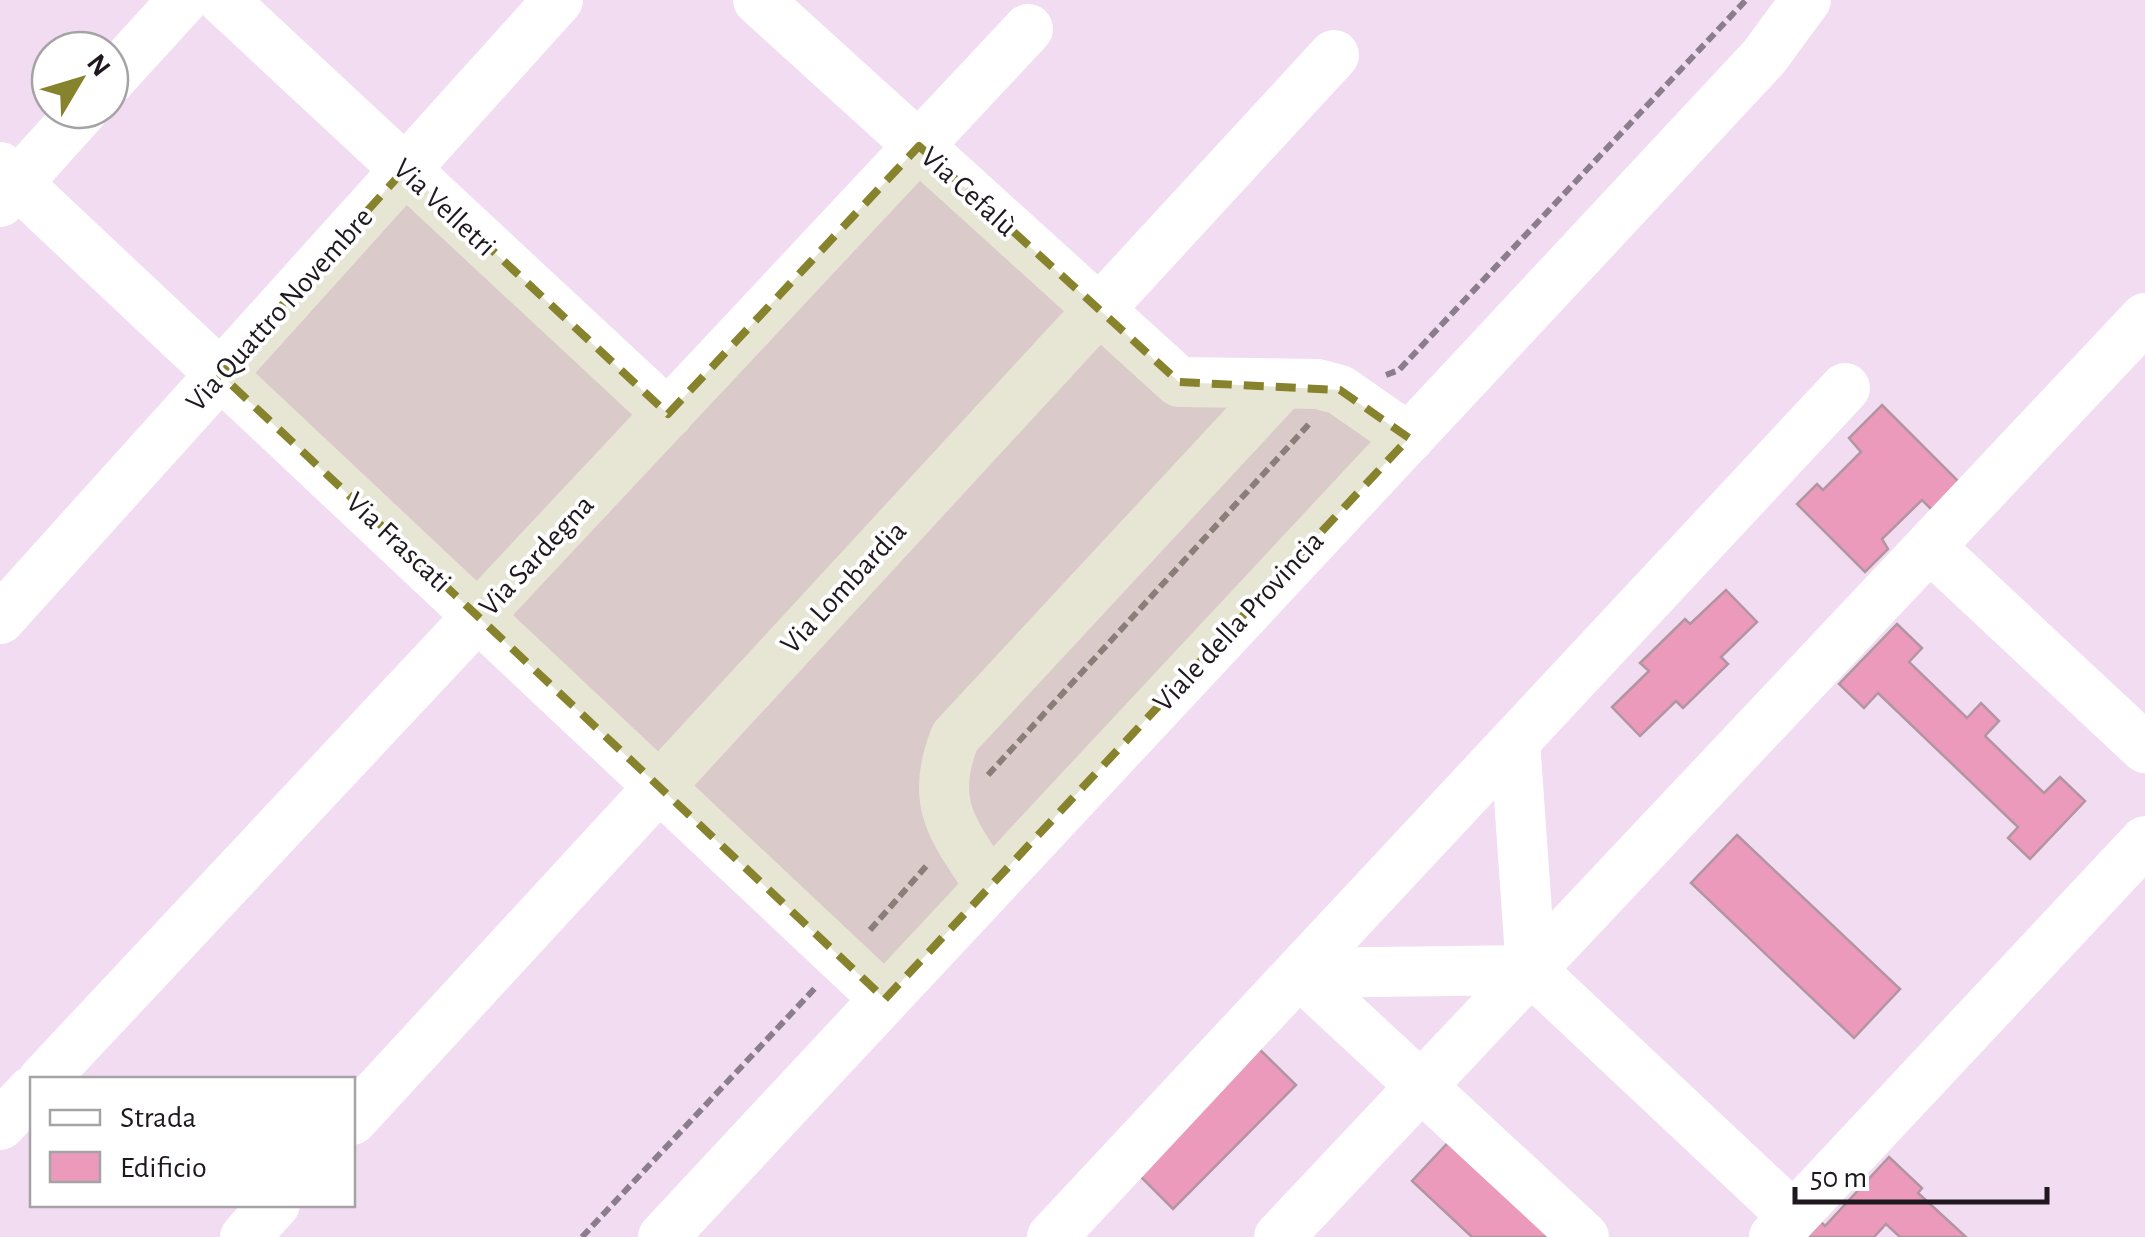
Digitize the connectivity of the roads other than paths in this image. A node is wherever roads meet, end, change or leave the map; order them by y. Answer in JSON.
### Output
{"nodes":[{"id":1,"x":183,"y":0,"type":"edge"},
{"id":2,"x":224,"y":0,"type":"edge"},
{"id":3,"x":558,"y":0,"type":"edge"},
{"id":4,"x":758,"y":0,"type":"edge"},
{"id":5,"x":1806,"y":0,"type":"edge"},
{"id":6,"x":1028,"y":29,"type":"dead end"},
{"id":7,"x":1334,"y":55,"type":"dead end"},
{"id":8,"x":130,"y":58,"type":"edge"},
{"id":9,"x":62,"y":130,"type":"edge"},
{"id":10,"x":919,"y":146,"type":"junction"},
{"id":11,"x":404,"y":169,"type":"junction"},
{"id":12,"x":6,"y":184,"type":"edge"},
{"id":13,"x":1099,"y":310,"type":"junction"},
{"id":14,"x":2145,"y":318,"type":"edge"},
{"id":15,"x":220,"y":374,"type":"junction"},
{"id":16,"x":1281,"y":386,"type":"junction"},
{"id":17,"x":1845,"y":388,"type":"dead end"},
{"id":18,"x":668,"y":414,"type":"junction"},
{"id":19,"x":1408,"y":438,"type":"junction"},
{"id":20,"x":1930,"y":547,"type":"junction"},
{"id":21,"x":478,"y":616,"type":"junction"},
{"id":22,"x":0,"y":619,"type":"edge"},
{"id":23,"x":1515,"y":741,"type":"junction"},
{"id":24,"x":2145,"y":748,"type":"edge"},
{"id":25,"x":660,"y":787,"type":"junction"},
{"id":26,"x":2145,"y":841,"type":"edge"},
{"id":27,"x":990,"y":886,"type":"junction"},
{"id":28,"x":1530,"y":970,"type":"junction"},
{"id":29,"x":1298,"y":973,"type":"junction"},
{"id":30,"x":885,"y":998,"type":"junction"},
{"id":31,"x":46,"y":1077,"type":"edge"},
{"id":32,"x":1421,"y":1086,"type":"junction"},
{"id":33,"x":30,"y":1093,"type":"edge"},
{"id":34,"x":355,"y":1117,"type":"edge"},
{"id":35,"x":0,"y":1125,"type":"edge"},
{"id":36,"x":272,"y":1207,"type":"edge"},
{"id":37,"x":1784,"y":1227,"type":"edge"},
{"id":38,"x":245,"y":1237,"type":"edge"},
{"id":39,"x":663,"y":1237,"type":"edge"},
{"id":40,"x":1052,"y":1237,"type":"edge"},
{"id":41,"x":1279,"y":1237,"type":"edge"},
{"id":42,"x":1584,"y":1237,"type":"edge"}],
"edges":[{"from":1,"to":8,"type":"street"},
{"from":2,"to":11,"type":"street","name":"Via Velletri"},
{"from":3,"to":11,"type":"street","name":"Via Quattro Novembre"},
{"from":4,"to":10,"type":"street","name":"Via Cefalù"},
{"from":5,"to":19,"type":"street","name":"Viale della Provincia"},
{"from":6,"to":10,"type":"street","name":"Via Sardegna"},
{"from":7,"to":13,"type":"street","name":"Via Lombardia"},
{"from":9,"to":12,"type":"street"},
{"from":10,"to":13,"type":"street","name":"Via Cefalù"},
{"from":10,"to":18,"type":"street","name":"Via Sardegna"},
{"from":11,"to":15,"type":"street","name":"Via Quattro Novembre"},
{"from":11,"to":18,"type":"street","name":"Via Velletri"},
{"from":12,"to":15,"type":"street","name":"Via Frascati"},
{"from":13,"to":16,"type":"street","name":"Via Cefalù"},
{"from":13,"to":25,"type":"street","name":"Via Lombardia"},
{"from":14,"to":20,"type":"street"},
{"from":15,"to":21,"type":"street","name":"Via Frascati"},
{"from":15,"to":22,"type":"street","name":"Via Quattro Novembre"},
{"from":16,"to":19,"type":"street"},
{"from":16,"to":27,"type":"street"},
{"from":17,"to":23,"type":"street"},
{"from":18,"to":21,"type":"street","name":"Via Sardegna"},
{"from":19,"to":27,"type":"street","name":"Viale della Provincia"},
{"from":20,"to":24,"type":"street"},
{"from":20,"to":28,"type":"street"},
{"from":21,"to":25,"type":"street","name":"Via Frascati"},
{"from":21,"to":31,"type":"street","name":"Via Sardegna"},
{"from":23,"to":28,"type":"street"},
{"from":23,"to":29,"type":"street"},
{"from":25,"to":30,"type":"street","name":"Via Frascati"},
{"from":25,"to":34,"type":"street","name":"Via Lombardia"},
{"from":26,"to":37,"type":"street"},
{"from":27,"to":30,"type":"street","name":"Viale della Provincia"},
{"from":28,"to":29,"type":"street"},
{"from":28,"to":32,"type":"street"},
{"from":28,"to":37,"type":"street"},
{"from":29,"to":32,"type":"street"},
{"from":29,"to":40,"type":"street"},
{"from":30,"to":39,"type":"street","name":"Viale della Provincia"},
{"from":32,"to":41,"type":"street"},
{"from":32,"to":42,"type":"street"},
{"from":33,"to":35,"type":"street"},
{"from":36,"to":38,"type":"street"}]}
